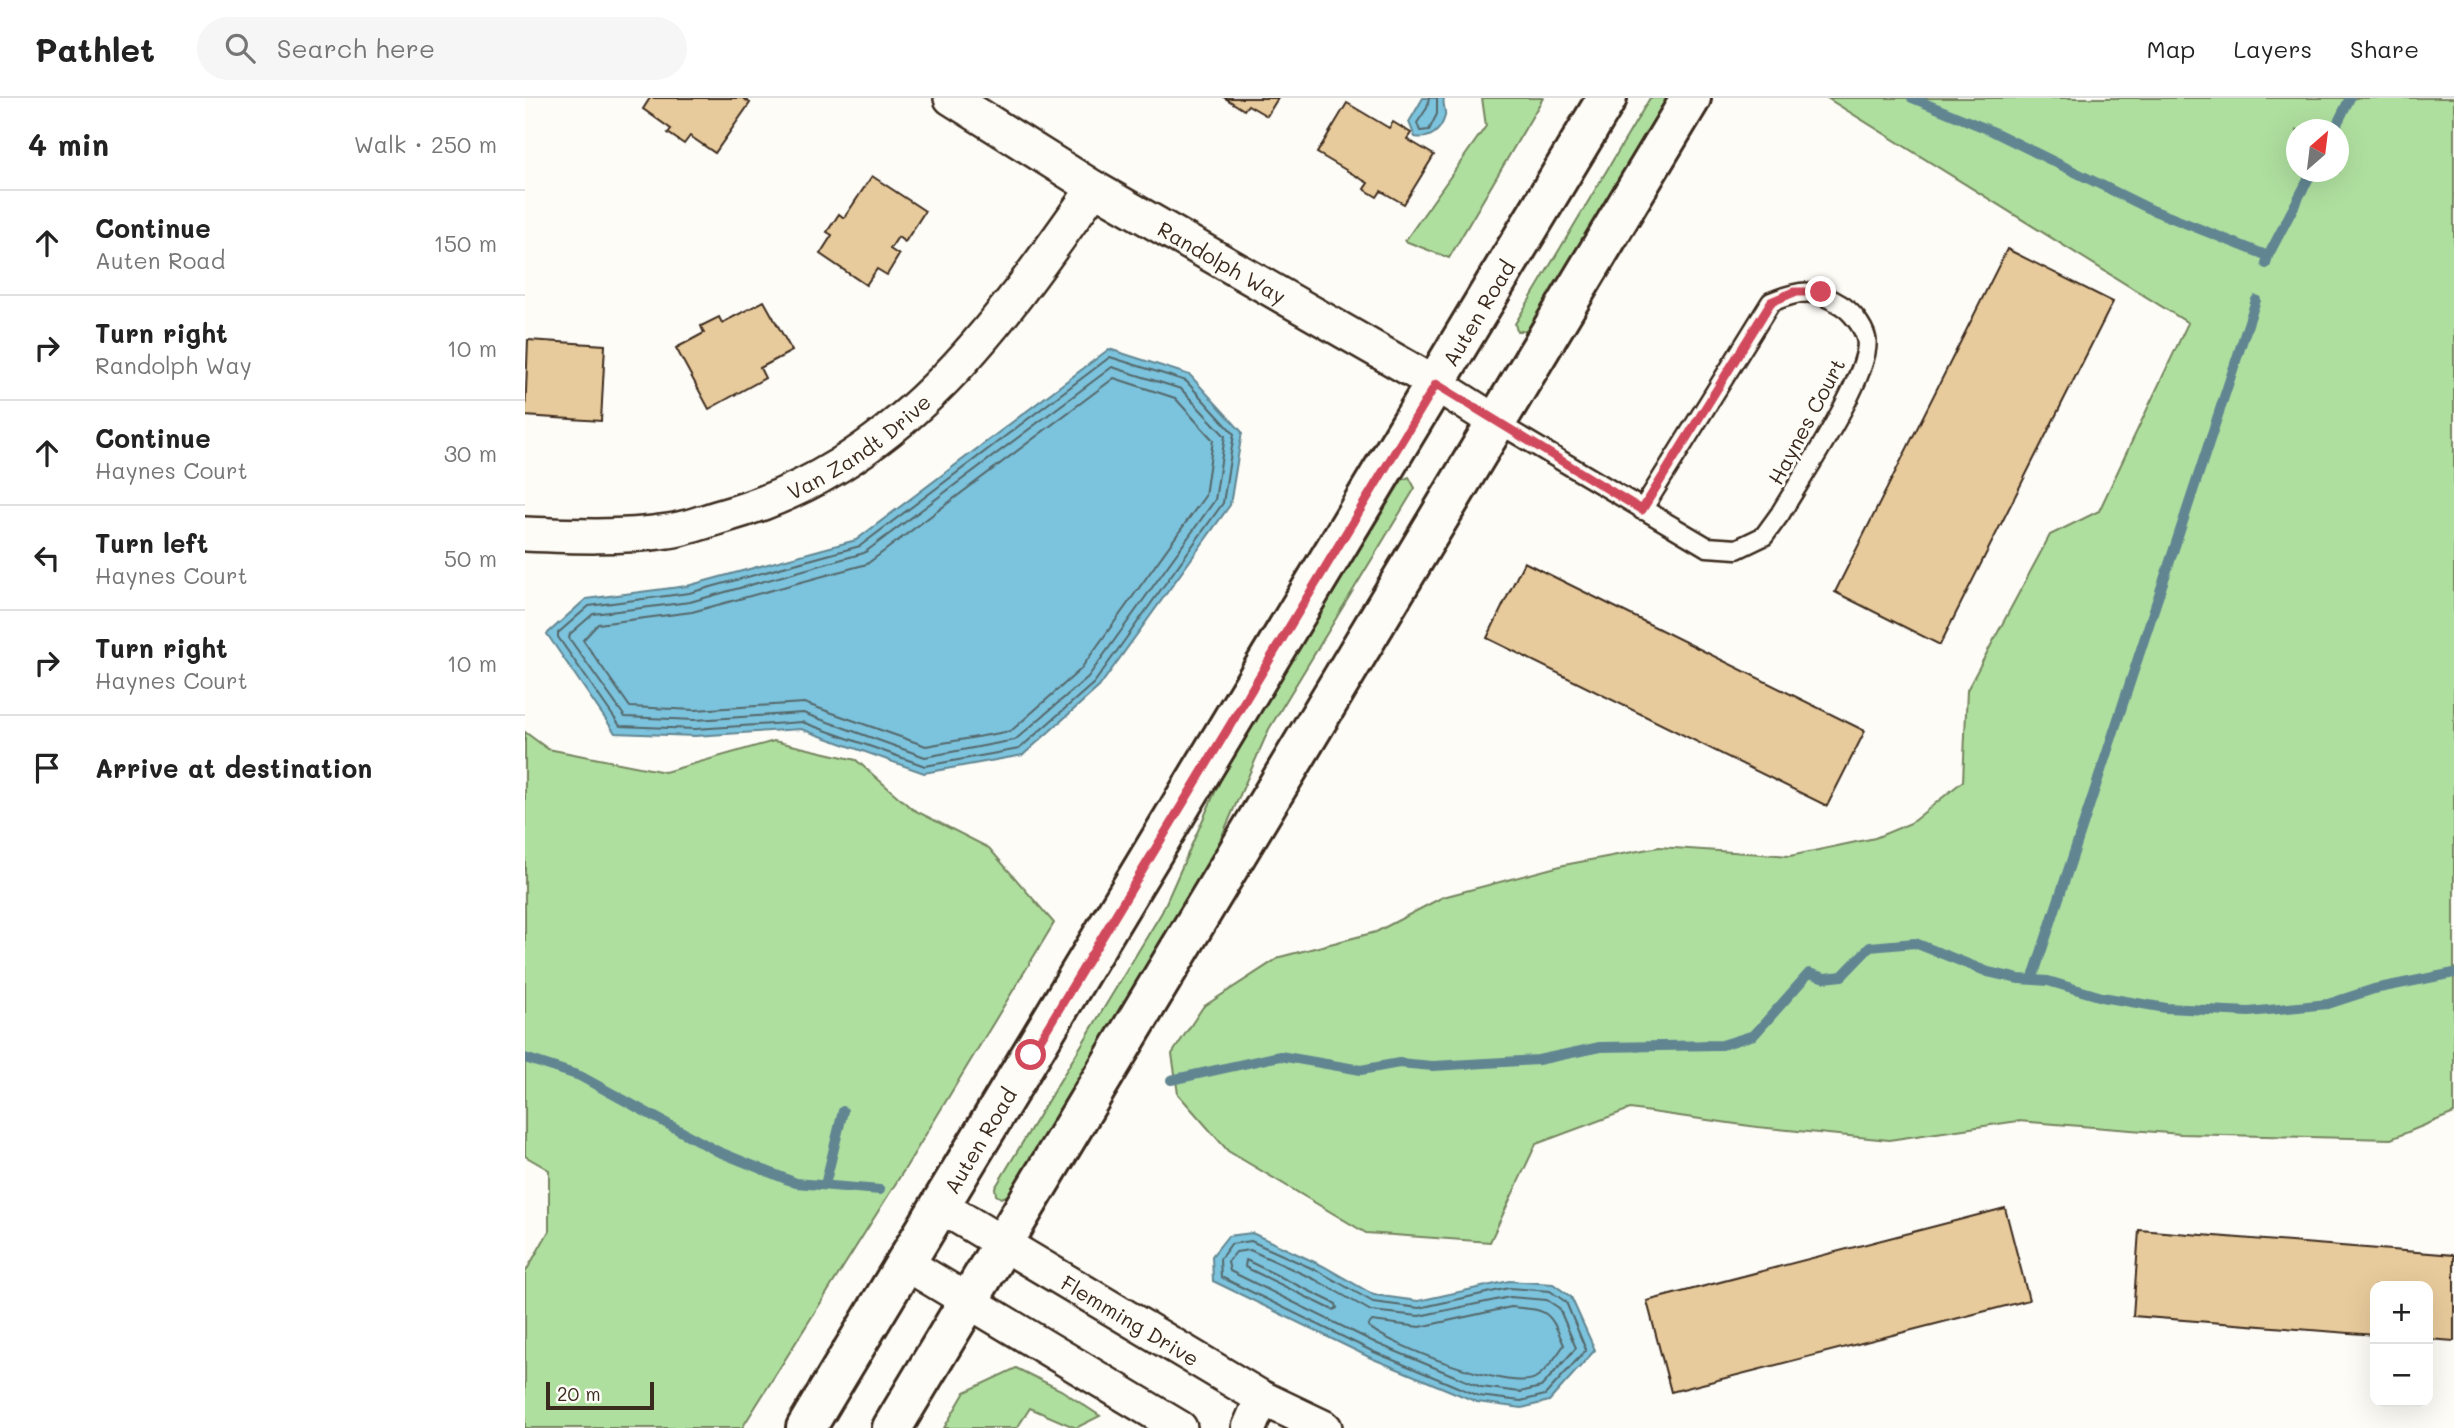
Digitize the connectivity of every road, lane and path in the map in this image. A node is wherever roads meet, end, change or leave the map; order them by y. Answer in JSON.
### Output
{"nodes":[{"id":1,"x":951,"y":98,"type":"edge"},
{"id":2,"x":1607,"y":98,"type":"edge"},
{"id":3,"x":1691,"y":98,"type":"edge"},
{"id":4,"x":1094,"y":188,"type":"junction"},
{"id":5,"x":1436,"y":384,"type":"junction"},
{"id":6,"x":1496,"y":422,"type":"junction"},
{"id":7,"x":1642,"y":510,"type":"junction"},
{"id":8,"x":525,"y":534,"type":"edge"},
{"id":9,"x":940,"y":1206,"type":"junction"},
{"id":10,"x":1003,"y":1244,"type":"junction"},
{"id":11,"x":905,"y":1263,"type":"junction"},
{"id":12,"x":968,"y":1302,"type":"junction"},
{"id":13,"x":1262,"y":1398,"type":"junction"},
{"id":14,"x":806,"y":1428,"type":"edge"},
{"id":15,"x":892,"y":1428,"type":"edge"},
{"id":16,"x":1180,"y":1428,"type":"edge"},
{"id":17,"x":1249,"y":1428,"type":"edge"},
{"id":18,"x":1325,"y":1428,"type":"edge"}],
"edges":[{"from":1,"to":4,"type":"street","name":"Randolph Way"},
{"from":2,"to":5,"type":"street","name":"Auten Road"},
{"from":3,"to":6,"type":"street"},
{"from":4,"to":5,"type":"street","name":"Randolph Way"},
{"from":4,"to":8,"type":"street","name":"Van Zandt Drive"},
{"from":5,"to":6,"type":"street","name":"Randolph Way"},
{"from":5,"to":9,"type":"street","name":"Auten Road"},
{"from":6,"to":7,"type":"lane","name":"Haynes Court"},
{"from":6,"to":10,"type":"street"},
{"from":7,"to":7,"type":"lane","name":"Haynes Court"},
{"from":9,"to":10,"type":"street","name":"Flemming Drive"},
{"from":9,"to":11,"type":"street","name":"Auten Road"},
{"from":10,"to":12,"type":"street"},
{"from":10,"to":13,"type":"street","name":"Flemming Drive"},
{"from":11,"to":12,"type":"street"},
{"from":11,"to":14,"type":"street","name":"Auten Road"},
{"from":12,"to":15,"type":"street"},
{"from":12,"to":16,"type":"street"},
{"from":13,"to":17,"type":"street"},
{"from":13,"to":18,"type":"street","name":"Flemming Drive"}]}
